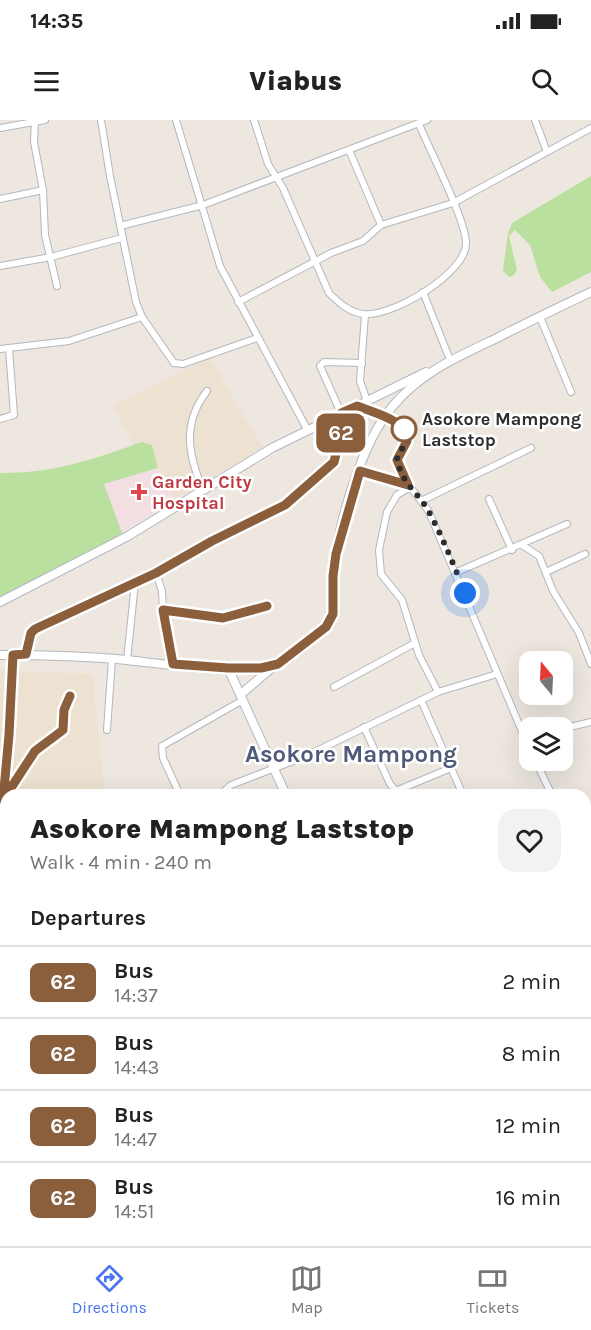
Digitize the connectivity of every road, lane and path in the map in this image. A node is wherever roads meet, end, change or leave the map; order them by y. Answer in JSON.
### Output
{"nodes":[{"id":1,"x":45,"y":120,"type":"edge"},
{"id":2,"x":101,"y":120,"type":"edge"},
{"id":3,"x":176,"y":120,"type":"edge"},
{"id":4,"x":254,"y":120,"type":"edge"},
{"id":5,"x":427,"y":120,"type":"edge"},
{"id":6,"x":535,"y":120,"type":"edge"},
{"id":7,"x":35,"y":121,"type":"edge"},
{"id":8,"x":419,"y":124,"type":"junction"},
{"id":9,"x":0,"y":128,"type":"edge"},
{"id":10,"x":591,"y":128,"type":"edge"},
{"id":11,"x":349,"y":150,"type":"junction"},
{"id":12,"x":547,"y":152,"type":"junction"},
{"id":13,"x":276,"y":177,"type":"junction"},
{"id":14,"x":43,"y":190,"type":"junction"},
{"id":15,"x":0,"y":199,"type":"edge"},
{"id":16,"x":453,"y":203,"type":"junction"},
{"id":17,"x":203,"y":205,"type":"junction"},
{"id":18,"x":381,"y":225,"type":"junction"},
{"id":19,"x":120,"y":226,"type":"junction"},
{"id":20,"x":122,"y":238,"type":"junction"},
{"id":21,"x":51,"y":257,"type":"junction"},
{"id":22,"x":314,"y":262,"type":"junction"},
{"id":23,"x":0,"y":267,"type":"edge"},
{"id":24,"x":57,"y":286,"type":"dead end"},
{"id":25,"x":423,"y":292,"type":"junction"},
{"id":26,"x":591,"y":292,"type":"edge"},
{"id":27,"x":238,"y":302,"type":"junction"},
{"id":28,"x":365,"y":315,"type":"junction"},
{"id":29,"x":142,"y":317,"type":"junction"},
{"id":30,"x":540,"y":317,"type":"junction"},
{"id":31,"x":257,"y":338,"type":"junction"},
{"id":32,"x":0,"y":349,"type":"edge"},
{"id":33,"x":9,"y":349,"type":"junction"},
{"id":34,"x":450,"y":360,"type":"junction"},
{"id":35,"x":362,"y":363,"type":"junction"},
{"id":36,"x":436,"y":367,"type":"junction"},
{"id":37,"x":207,"y":391,"type":"dead end"},
{"id":38,"x":571,"y":392,"type":"dead end"},
{"id":39,"x":367,"y":401,"type":"junction"},
{"id":40,"x":357,"y":406,"type":"junction"},
{"id":41,"x":341,"y":413,"type":"junction"},
{"id":42,"x":384,"y":417,"type":"junction"},
{"id":43,"x":0,"y":419,"type":"edge"},
{"id":44,"x":308,"y":429,"type":"junction"},
{"id":45,"x":531,"y":448,"type":"dead end"},
{"id":46,"x":360,"y":471,"type":"junction"},
{"id":47,"x":409,"y":486,"type":"junction"},
{"id":48,"x":203,"y":490,"type":"junction"},
{"id":49,"x":489,"y":499,"type":"dead end"},
{"id":50,"x":421,"y":501,"type":"junction"},
{"id":51,"x":567,"y":524,"type":"dead end"},
{"id":52,"x":522,"y":545,"type":"junction"},
{"id":53,"x":512,"y":550,"type":"junction"},
{"id":54,"x":585,"y":554,"type":"dead end"},
{"id":55,"x":457,"y":572,"type":"junction"},
{"id":56,"x":546,"y":572,"type":"junction"},
{"id":57,"x":156,"y":573,"type":"junction"},
{"id":58,"x":135,"y":583,"type":"junction"},
{"id":59,"x":0,"y":602,"type":"edge"},
{"id":60,"x":267,"y":606,"type":"dead end"},
{"id":61,"x":163,"y":610,"type":"junction"},
{"id":62,"x":415,"y":643,"type":"junction"},
{"id":63,"x":26,"y":654,"type":"junction"},
{"id":64,"x":0,"y":655,"type":"edge"},
{"id":65,"x":13,"y":655,"type":"junction"},
{"id":66,"x":112,"y":659,"type":"junction"},
{"id":67,"x":127,"y":660,"type":"junction"},
{"id":68,"x":173,"y":664,"type":"junction"},
{"id":69,"x":278,"y":664,"type":"junction"},
{"id":70,"x":591,"y":664,"type":"edge"},
{"id":71,"x":228,"y":668,"type":"junction"},
{"id":72,"x":497,"y":674,"type":"junction"},
{"id":73,"x":334,"y":687,"type":"dead end"},
{"id":74,"x":438,"y":692,"type":"junction"},
{"id":75,"x":70,"y":696,"type":"dead end"},
{"id":76,"x":242,"y":697,"type":"junction"},
{"id":77,"x":421,"y":700,"type":"junction"},
{"id":78,"x":519,"y":722,"type":"edge"},
{"id":79,"x":591,"y":722,"type":"edge"},
{"id":80,"x":573,"y":726,"type":"edge"},
{"id":81,"x":364,"y":727,"type":"junction"},
{"id":82,"x":107,"y":730,"type":"dead end"},
{"id":83,"x":275,"y":768,"type":"junction"},
{"id":84,"x":451,"y":768,"type":"junction"},
{"id":85,"x":540,"y":771,"type":"edge"},
{"id":86,"x":6,"y":789,"type":"edge"},
{"id":87,"x":13,"y":789,"type":"edge"},
{"id":88,"x":177,"y":789,"type":"edge"},
{"id":89,"x":227,"y":789,"type":"edge"},
{"id":90,"x":284,"y":789,"type":"edge"},
{"id":91,"x":396,"y":789,"type":"edge"},
{"id":92,"x":406,"y":789,"type":"edge"},
{"id":93,"x":460,"y":789,"type":"edge"},
{"id":94,"x":549,"y":789,"type":"edge"}],
"edges":[{"from":1,"to":7,"type":"street"},
{"from":2,"to":19,"type":"street"},
{"from":3,"to":17,"type":"street"},
{"from":4,"to":13,"type":"street"},
{"from":5,"to":8,"type":"street"},
{"from":6,"to":12,"type":"street"},
{"from":7,"to":9,"type":"street"},
{"from":7,"to":14,"type":"street"},
{"from":8,"to":11,"type":"street"},
{"from":8,"to":16,"type":"street"},
{"from":10,"to":12,"type":"street"},
{"from":11,"to":13,"type":"street"},
{"from":11,"to":18,"type":"street"},
{"from":12,"to":16,"type":"street"},
{"from":13,"to":17,"type":"street"},
{"from":13,"to":22,"type":"street"},
{"from":14,"to":15,"type":"street"},
{"from":14,"to":21,"type":"street"},
{"from":16,"to":18,"type":"street"},
{"from":16,"to":25,"type":"street"},
{"from":17,"to":19,"type":"street"},
{"from":17,"to":27,"type":"street"},
{"from":18,"to":22,"type":"street"},
{"from":19,"to":20,"type":"street"},
{"from":20,"to":21,"type":"street"},
{"from":20,"to":29,"type":"street"},
{"from":21,"to":23,"type":"street"},
{"from":21,"to":24,"type":"street"},
{"from":22,"to":27,"type":"street"},
{"from":22,"to":28,"type":"street"},
{"from":25,"to":28,"type":"street"},
{"from":25,"to":34,"type":"street"},
{"from":26,"to":30,"type":"street"},
{"from":27,"to":31,"type":"street"},
{"from":28,"to":35,"type":"street"},
{"from":29,"to":31,"type":"street"},
{"from":29,"to":33,"type":"street"},
{"from":30,"to":34,"type":"street"},
{"from":30,"to":38,"type":"street"},
{"from":31,"to":44,"type":"street"},
{"from":32,"to":33,"type":"street"},
{"from":33,"to":43,"type":"street"},
{"from":34,"to":36,"type":"street"},
{"from":35,"to":39,"type":"street"},
{"from":35,"to":41,"type":"street"},
{"from":36,"to":39,"type":"street"},
{"from":36,"to":42,"type":"street"},
{"from":37,"to":48,"type":"street"},
{"from":39,"to":40,"type":"street"},
{"from":40,"to":41,"type":"street"},
{"from":40,"to":42,"type":"street"},
{"from":41,"to":44,"type":"street"},
{"from":41,"to":57,"type":"street"},
{"from":42,"to":46,"type":"street"},
{"from":42,"to":47,"type":"street"},
{"from":44,"to":48,"type":"street"},
{"from":45,"to":50,"type":"street"},
{"from":46,"to":47,"type":"street"},
{"from":46,"to":69,"type":"street"},
{"from":47,"to":50,"type":"street"},
{"from":47,"to":62,"type":"street"},
{"from":48,"to":59,"type":"street"},
{"from":49,"to":53,"type":"street"},
{"from":50,"to":55,"type":"street"},
{"from":51,"to":52,"type":"street"},
{"from":52,"to":53,"type":"street"},
{"from":52,"to":56,"type":"street"},
{"from":53,"to":55,"type":"street"},
{"from":54,"to":56,"type":"street"},
{"from":55,"to":72,"type":"street"},
{"from":56,"to":70,"type":"street"},
{"from":57,"to":58,"type":"street"},
{"from":57,"to":61,"type":"street"},
{"from":58,"to":63,"type":"street"},
{"from":58,"to":67,"type":"street"},
{"from":60,"to":61,"type":"street"},
{"from":61,"to":68,"type":"street"},
{"from":62,"to":73,"type":"street"},
{"from":62,"to":74,"type":"street"},
{"from":63,"to":65,"type":"street"},
{"from":63,"to":66,"type":"street"},
{"from":64,"to":65,"type":"street"},
{"from":65,"to":86,"type":"street"},
{"from":66,"to":67,"type":"street"},
{"from":66,"to":82,"type":"street"},
{"from":67,"to":68,"type":"street"},
{"from":68,"to":71,"type":"street"},
{"from":69,"to":71,"type":"street"},
{"from":69,"to":76,"type":"street"},
{"from":71,"to":76,"type":"street"},
{"from":72,"to":74,"type":"street"},
{"from":72,"to":78,"type":"street"},
{"from":74,"to":77,"type":"street"},
{"from":75,"to":87,"type":"street"},
{"from":76,"to":83,"type":"street"},
{"from":76,"to":88,"type":"street"},
{"from":77,"to":81,"type":"street"},
{"from":77,"to":84,"type":"street"},
{"from":79,"to":80,"type":"street"},
{"from":81,"to":83,"type":"street"},
{"from":81,"to":91,"type":"street"},
{"from":83,"to":89,"type":"street"},
{"from":83,"to":90,"type":"street"},
{"from":84,"to":92,"type":"street"},
{"from":84,"to":93,"type":"street"},
{"from":85,"to":94,"type":"street"}]}
